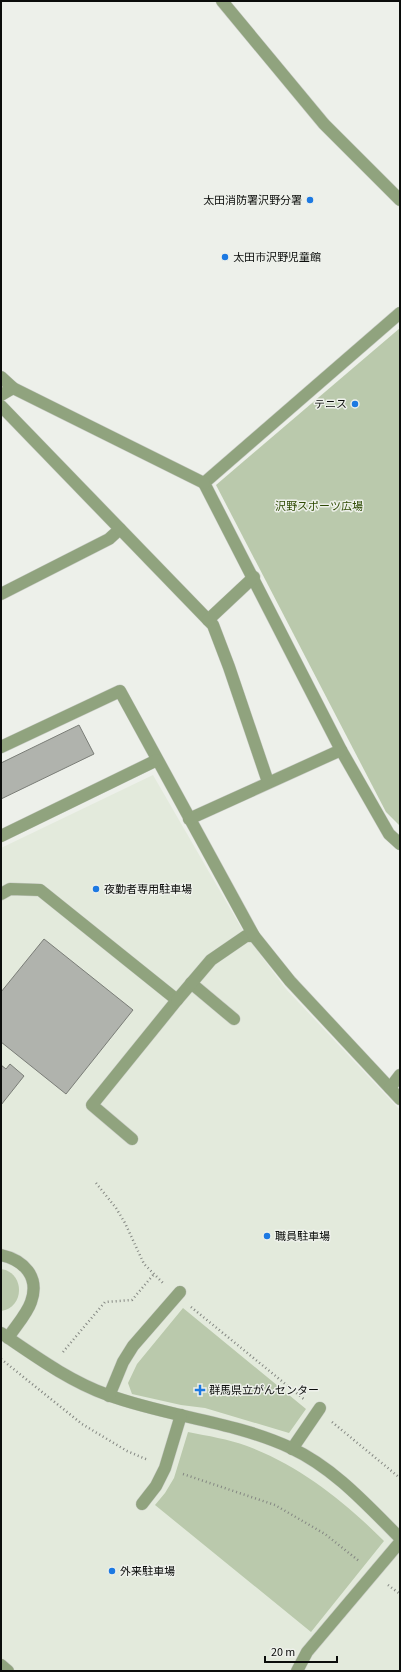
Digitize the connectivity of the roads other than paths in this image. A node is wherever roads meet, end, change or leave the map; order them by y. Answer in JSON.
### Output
{"nodes":[{"id":1,"x":222,"y":1,"type":"edge"},
{"id":2,"x":400,"y":200,"type":"edge"},
{"id":3,"x":400,"y":313,"type":"edge"},
{"id":4,"x":1,"y":377,"type":"edge"},
{"id":5,"x":13,"y":388,"type":"junction"},
{"id":6,"x":1,"y":395,"type":"edge"},
{"id":7,"x":1,"y":406,"type":"edge"},
{"id":8,"x":204,"y":482,"type":"junction"},
{"id":9,"x":120,"y":529,"type":"junction"},
{"id":10,"x":254,"y":577,"type":"junction"},
{"id":11,"x":1,"y":594,"type":"edge"},
{"id":12,"x":208,"y":620,"type":"junction"},
{"id":13,"x":1,"y":747,"type":"edge"},
{"id":14,"x":341,"y":750,"type":"junction"},
{"id":15,"x":157,"y":760,"type":"junction"},
{"id":16,"x":268,"y":782,"type":"junction"},
{"id":17,"x":189,"y":819,"type":"junction"},
{"id":18,"x":1,"y":836,"type":"edge"},
{"id":19,"x":400,"y":844,"type":"edge"},
{"id":20,"x":1,"y":894,"type":"edge"},
{"id":21,"x":254,"y":936,"type":"junction"},
{"id":22,"x":192,"y":983,"type":"junction"},
{"id":23,"x":177,"y":1000,"type":"junction"},
{"id":24,"x":234,"y":1019,"type":"dead end"},
{"id":25,"x":400,"y":1075,"type":"edge"},
{"id":26,"x":390,"y":1088,"type":"junction"},
{"id":27,"x":400,"y":1099,"type":"edge"},
{"id":28,"x":132,"y":1139,"type":"dead end"},
{"id":29,"x":1,"y":1255,"type":"edge"},
{"id":30,"x":178,"y":1294,"type":"road end"},
{"id":31,"x":4,"y":1336,"type":"edge"},
{"id":32,"x":109,"y":1396,"type":"junction"},
{"id":33,"x":320,"y":1410,"type":"road end"},
{"id":34,"x":181,"y":1415,"type":"junction"},
{"id":35,"x":292,"y":1449,"type":"junction"},
{"id":36,"x":142,"y":1504,"type":"dead end"},
{"id":37,"x":400,"y":1538,"type":"edge"},
{"id":38,"x":400,"y":1542,"type":"edge"},
{"id":39,"x":1,"y":1665,"type":"edge"},
{"id":40,"x":8,"y":1671,"type":"edge"},
{"id":41,"x":297,"y":1671,"type":"edge"}],
"edges":[{"from":1,"to":2,"type":"street"},
{"from":3,"to":8,"type":"street"},
{"from":4,"to":5,"type":"street"},
{"from":5,"to":6,"type":"street"},
{"from":5,"to":8,"type":"street"},
{"from":7,"to":9,"type":"street"},
{"from":8,"to":10,"type":"street"},
{"from":9,"to":11,"type":"street"},
{"from":9,"to":12,"type":"street"},
{"from":10,"to":12,"type":"street"},
{"from":10,"to":14,"type":"street"},
{"from":12,"to":16,"type":"street"},
{"from":13,"to":15,"type":"street"},
{"from":14,"to":16,"type":"street"},
{"from":14,"to":19,"type":"street"},
{"from":15,"to":17,"type":"street"},
{"from":15,"to":18,"type":"street"},
{"from":16,"to":17,"type":"street"},
{"from":17,"to":21,"type":"street"},
{"from":20,"to":23,"type":"street"},
{"from":21,"to":22,"type":"street"},
{"from":21,"to":26,"type":"street"},
{"from":22,"to":23,"type":"street"},
{"from":22,"to":24,"type":"street"},
{"from":23,"to":28,"type":"street"},
{"from":25,"to":26,"type":"street"},
{"from":26,"to":27,"type":"street"},
{"from":29,"to":31,"type":"street"},
{"from":30,"to":32,"type":"street"},
{"from":31,"to":32,"type":"street"},
{"from":32,"to":34,"type":"street"},
{"from":33,"to":35,"type":"street"},
{"from":34,"to":35,"type":"street"},
{"from":34,"to":36,"type":"street"},
{"from":35,"to":37,"type":"street"},
{"from":38,"to":41,"type":"street"},
{"from":39,"to":40,"type":"street"}]}
